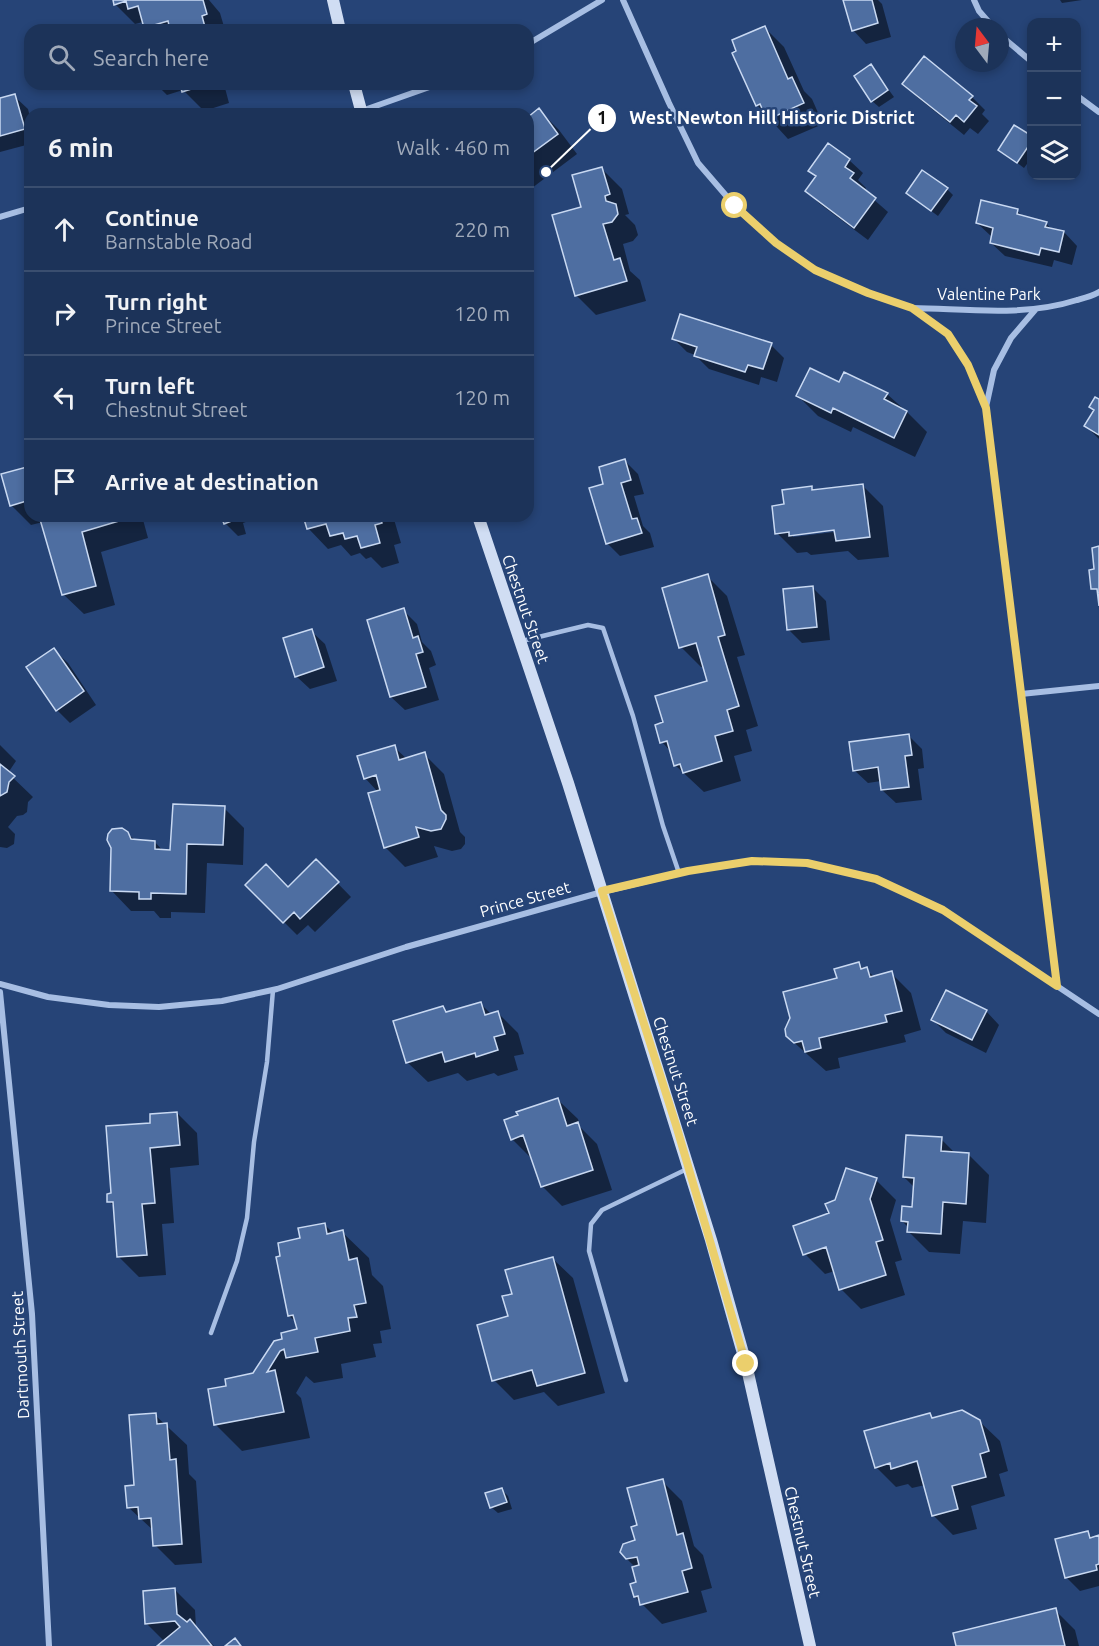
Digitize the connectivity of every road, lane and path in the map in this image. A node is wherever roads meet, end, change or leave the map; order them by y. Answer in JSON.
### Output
{"nodes":[{"id":1,"x":333,"y":0,"type":"edge"},
{"id":2,"x":602,"y":0,"type":"edge"},
{"id":3,"x":623,"y":0,"type":"edge"},
{"id":4,"x":974,"y":0,"type":"edge"},
{"id":5,"x":985,"y":18,"type":"edge"},
{"id":6,"x":339,"y":24,"type":"edge"},
{"id":7,"x":534,"y":40,"type":"edge"},
{"id":8,"x":1009,"y":43,"type":"edge"},
{"id":9,"x":1027,"y":58,"type":"edge"},
{"id":10,"x":355,"y":90,"type":"edge"},
{"id":11,"x":422,"y":90,"type":"edge"},
{"id":12,"x":1081,"y":98,"type":"edge"},
{"id":13,"x":358,"y":108,"type":"edge"},
{"id":14,"x":373,"y":108,"type":"edge"},
{"id":15,"x":1099,"y":112,"type":"edge"},
{"id":16,"x":24,"y":210,"type":"edge"},
{"id":17,"x":0,"y":217,"type":"edge"},
{"id":18,"x":1099,"y":292,"type":"edge"},
{"id":19,"x":912,"y":308,"type":"junction"},
{"id":20,"x":1035,"y":310,"type":"junction"},
{"id":21,"x":986,"y":408,"type":"junction"},
{"id":22,"x":480,"y":522,"type":"edge"},
{"id":23,"x":520,"y":642,"type":"junction"},
{"id":24,"x":1099,"y":686,"type":"edge"},
{"id":25,"x":1021,"y":694,"type":"junction"},
{"id":26,"x":679,"y":873,"type":"junction"},
{"id":27,"x":602,"y":891,"type":"junction"},
{"id":28,"x":0,"y":984,"type":"edge"},
{"id":29,"x":1057,"y":986,"type":"junction"},
{"id":30,"x":273,"y":990,"type":"junction"},
{"id":31,"x":0,"y":992,"type":"edge"},
{"id":32,"x":1099,"y":1014,"type":"edge"},
{"id":33,"x":689,"y":1168,"type":"junction"},
{"id":34,"x":211,"y":1333,"type":"dead end"},
{"id":35,"x":626,"y":1380,"type":"dead end"},
{"id":36,"x":49,"y":1646,"type":"edge"},
{"id":37,"x":810,"y":1646,"type":"edge"}],
"edges":[{"from":1,"to":6,"type":"main road"},
{"from":2,"to":7,"type":"street"},
{"from":3,"to":19,"type":"street"},
{"from":4,"to":5,"type":"street"},
{"from":8,"to":9,"type":"street"},
{"from":10,"to":13,"type":"main road"},
{"from":11,"to":14,"type":"street"},
{"from":12,"to":15,"type":"street"},
{"from":16,"to":17,"type":"street"},
{"from":18,"to":20,"type":"street","name":"Valentine Park"},
{"from":19,"to":20,"type":"street","name":"Valentine Park"},
{"from":19,"to":21,"type":"street"},
{"from":20,"to":21,"type":"street"},
{"from":21,"to":25,"type":"street"},
{"from":22,"to":23,"type":"main road","name":"Chestnut Street"},
{"from":23,"to":26,"type":"lane"},
{"from":23,"to":27,"type":"main road","name":"Chestnut Street"},
{"from":24,"to":25,"type":"street"},
{"from":25,"to":29,"type":"street"},
{"from":26,"to":27,"type":"street","name":"Prince Street"},
{"from":26,"to":29,"type":"street","name":"Prince Street"},
{"from":27,"to":30,"type":"street","name":"Prince Street"},
{"from":27,"to":33,"type":"main road","name":"Chestnut Street"},
{"from":28,"to":30,"type":"street","name":"Prince Street"},
{"from":29,"to":32,"type":"street","name":"Prince Street"},
{"from":30,"to":34,"type":"lane"},
{"from":31,"to":36,"type":"street","name":"Dartmouth Street"},
{"from":33,"to":35,"type":"lane"},
{"from":33,"to":37,"type":"main road","name":"Chestnut Street"}]}
